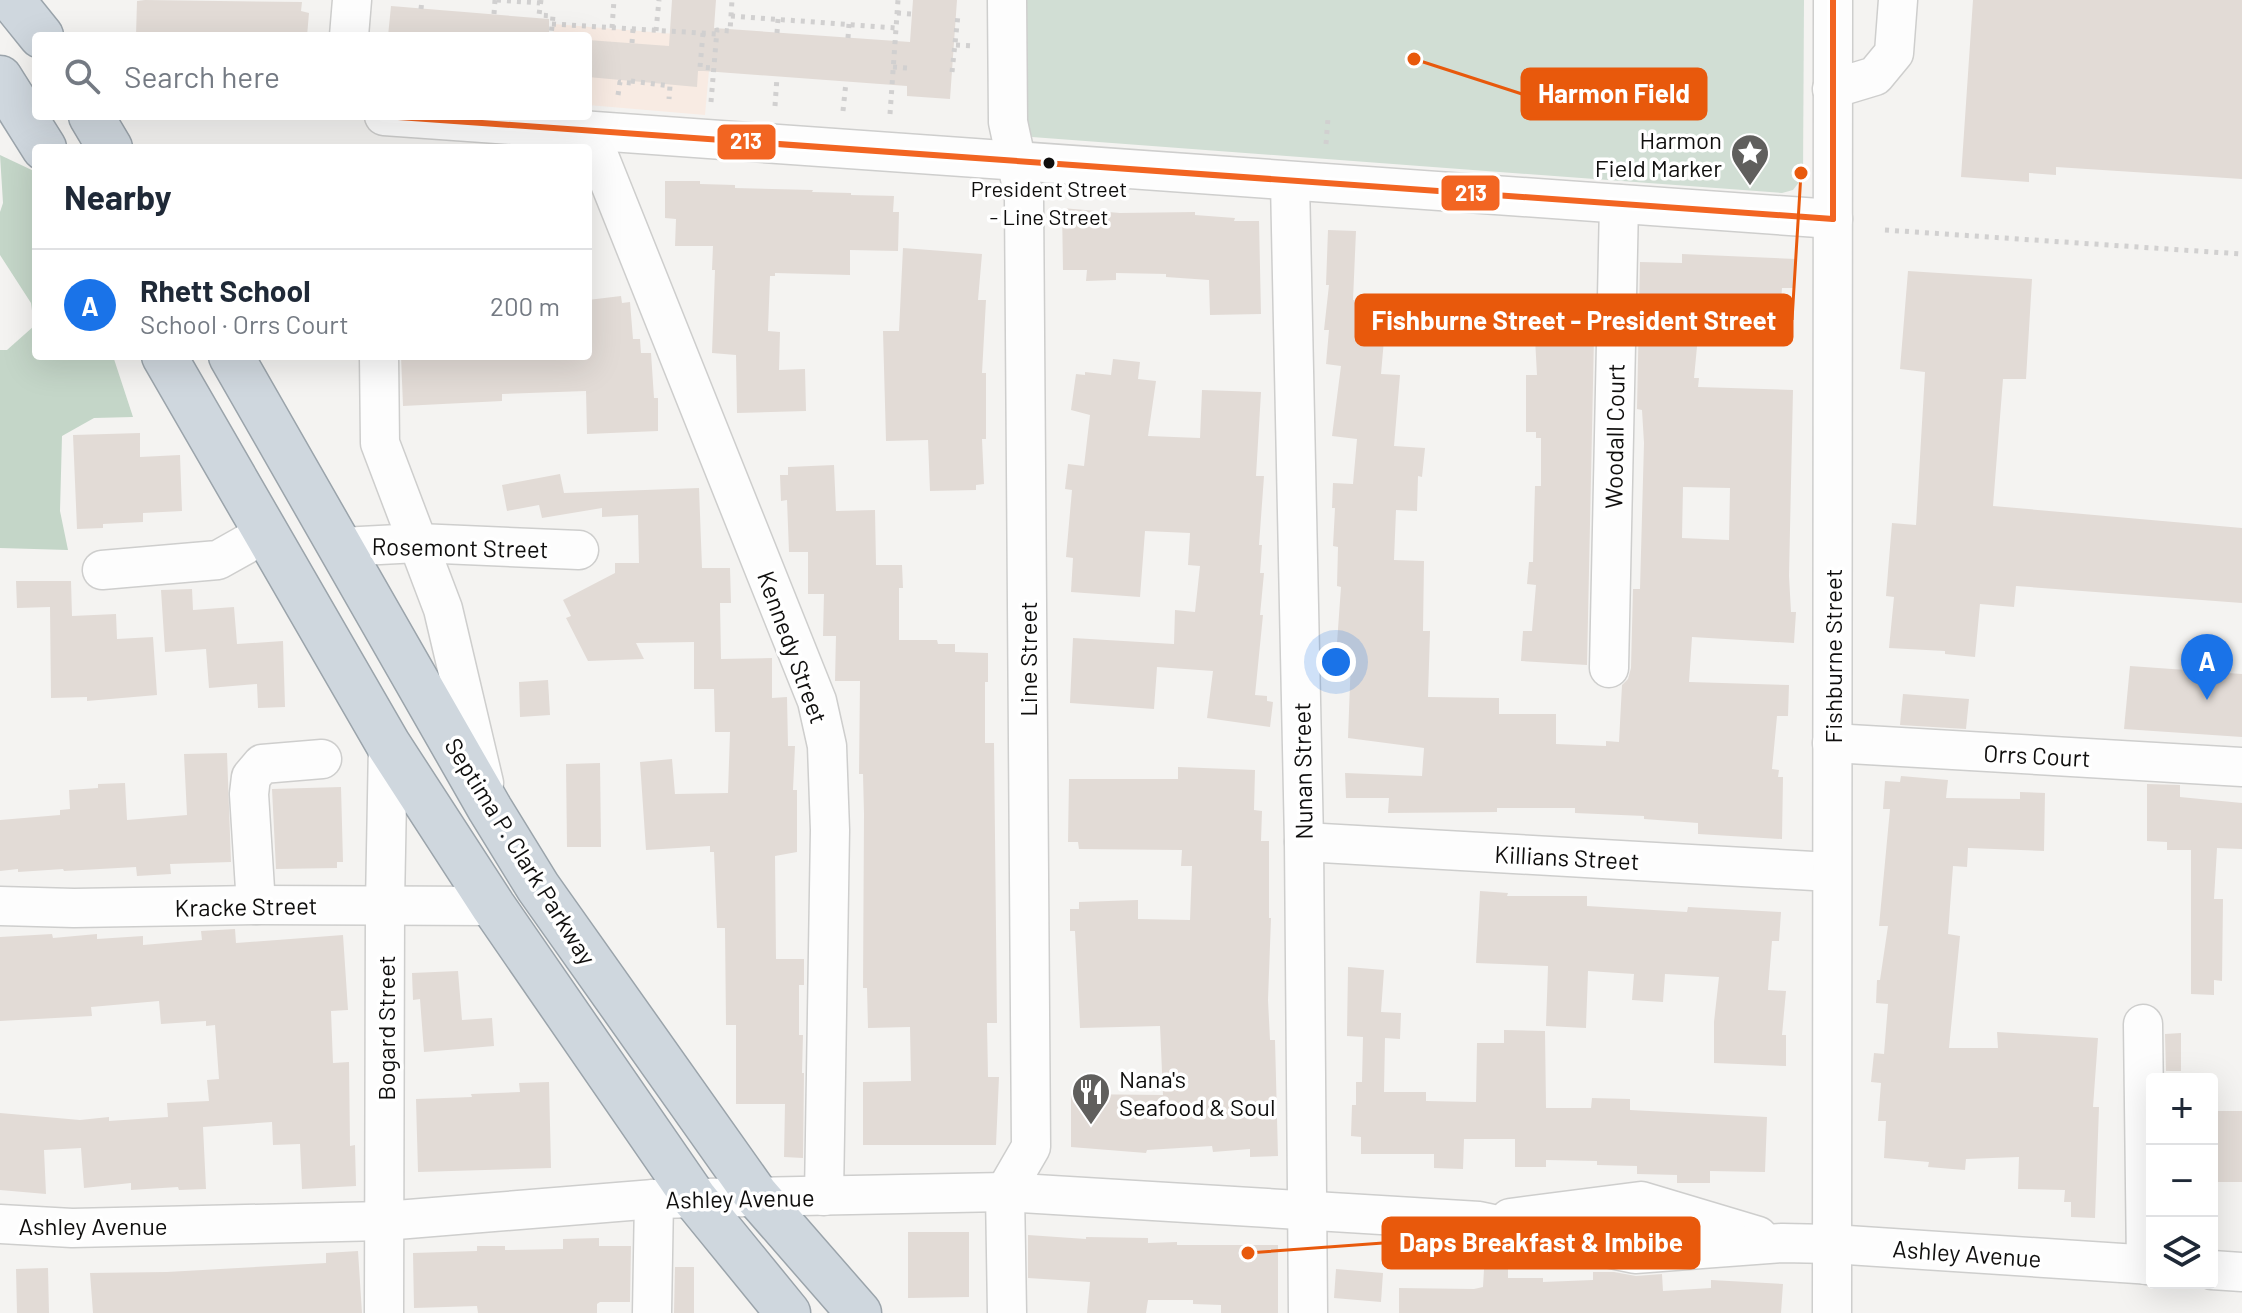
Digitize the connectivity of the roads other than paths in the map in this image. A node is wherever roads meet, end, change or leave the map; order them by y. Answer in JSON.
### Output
{"nodes":[{"id":1,"x":12,"y":0,"type":"edge"},
{"id":2,"x":352,"y":0,"type":"edge"},
{"id":3,"x":1007,"y":0,"type":"edge"},
{"id":4,"x":1833,"y":0,"type":"edge"},
{"id":5,"x":1898,"y":0,"type":"edge"},
{"id":6,"x":38,"y":32,"type":"edge"},
{"id":7,"x":349,"y":32,"type":"edge"},
{"id":8,"x":11,"y":88,"type":"edge"},
{"id":9,"x":1832,"y":89,"type":"junction"},
{"id":10,"x":93,"y":120,"type":"edge"},
{"id":11,"x":375,"y":120,"type":"edge"},
{"id":12,"x":439,"y":120,"type":"edge"},
{"id":13,"x":589,"y":131,"type":"junction"},
{"id":14,"x":42,"y":144,"type":"edge"},
{"id":15,"x":108,"y":144,"type":"edge"},
{"id":16,"x":375,"y":144,"type":"edge"},
{"id":17,"x":1016,"y":163,"type":"junction"},
{"id":18,"x":1290,"y":182,"type":"junction"},
{"id":19,"x":1619,"y":204,"type":"junction"},
{"id":20,"x":1833,"y":219,"type":"junction"},
{"id":21,"x":166,"y":360,"type":"edge"},
{"id":22,"x":233,"y":360,"type":"edge"},
{"id":23,"x":379,"y":360,"type":"edge"},
{"id":24,"x":266,"y":533,"type":"junction"},
{"id":25,"x":418,"y":543,"type":"junction"},
{"id":26,"x":341,"y":547,"type":"junction"},
{"id":27,"x":579,"y":550,"type":"dead end"},
{"id":28,"x":102,"y":570,"type":"dead end"},
{"id":29,"x":1609,"y":668,"type":"dead end"},
{"id":30,"x":1832,"y":743,"type":"junction"},
{"id":31,"x":388,"y":744,"type":"junction"},
{"id":32,"x":322,"y":759,"type":"dead end"},
{"id":33,"x":2242,"y":767,"type":"edge"},
{"id":34,"x":490,"y":809,"type":"junction"},
{"id":35,"x":1304,"y":842,"type":"junction"},
{"id":36,"x":1831,"y":872,"type":"junction"},
{"id":37,"x":385,"y":904,"type":"junction"},
{"id":38,"x":256,"y":905,"type":"junction"},
{"id":39,"x":0,"y":906,"type":"edge"},
{"id":40,"x":493,"y":906,"type":"junction"},
{"id":41,"x":2143,"y":1024,"type":"dead end"},
{"id":42,"x":1005,"y":1192,"type":"junction"},
{"id":43,"x":756,"y":1195,"type":"junction"},
{"id":44,"x":824,"y":1196,"type":"junction"},
{"id":45,"x":675,"y":1199,"type":"junction"},
{"id":46,"x":1307,"y":1211,"type":"junction"},
{"id":47,"x":2148,"y":1217,"type":"edge"},
{"id":48,"x":384,"y":1221,"type":"junction"},
{"id":49,"x":1479,"y":1221,"type":"junction"},
{"id":50,"x":0,"y":1224,"type":"edge"},
{"id":51,"x":1782,"y":1243,"type":"junction"},
{"id":52,"x":1832,"y":1244,"type":"junction"},
{"id":53,"x":2146,"y":1265,"type":"edge"},
{"id":54,"x":2218,"y":1270,"type":"edge"},
{"id":55,"x":2242,"y":1272,"type":"edge"},
{"id":56,"x":384,"y":1313,"type":"edge"},
{"id":57,"x":652,"y":1313,"type":"edge"},
{"id":58,"x":788,"y":1313,"type":"edge"},
{"id":59,"x":859,"y":1313,"type":"edge"},
{"id":60,"x":1007,"y":1313,"type":"edge"},
{"id":61,"x":1308,"y":1313,"type":"edge"},
{"id":62,"x":1832,"y":1313,"type":"edge"}],
"edges":[{"from":1,"to":6,"type":"highway"},
{"from":2,"to":7,"type":"street"},
{"from":3,"to":17,"type":"street","name":"Line Street"},
{"from":4,"to":9,"type":"street","name":"Fishburne Street"},
{"from":5,"to":9,"type":"street"},
{"from":8,"to":14,"type":"highway"},
{"from":9,"to":20,"type":"street","name":"Fishburne Street"},
{"from":10,"to":15,"type":"highway"},
{"from":11,"to":16,"type":"street"},
{"from":12,"to":13,"type":"street"},
{"from":13,"to":17,"type":"street"},
{"from":13,"to":44,"type":"street","name":"Kennedy Street"},
{"from":17,"to":18,"type":"street"},
{"from":17,"to":42,"type":"street","name":"Line Street"},
{"from":18,"to":19,"type":"street"},
{"from":18,"to":35,"type":"street","name":"Nunan Street"},
{"from":19,"to":20,"type":"street"},
{"from":19,"to":29,"type":"street","name":"Woodall Court"},
{"from":20,"to":30,"type":"street","name":"Fishburne Street"},
{"from":21,"to":24,"type":"highway","name":"Septima P. Clark Parkway"},
{"from":22,"to":26,"type":"highway","name":"Septima P. Clark Parkway"},
{"from":23,"to":25,"type":"street"},
{"from":24,"to":28,"type":"street"},
{"from":24,"to":31,"type":"highway","name":"Septima P. Clark Parkway"},
{"from":25,"to":26,"type":"street","name":"Rosemont Street"},
{"from":25,"to":27,"type":"street","name":"Rosemont Street"},
{"from":25,"to":34,"type":"street"},
{"from":26,"to":34,"type":"highway","name":"Septima P. Clark Parkway"},
{"from":30,"to":33,"type":"street","name":"Orrs Court"},
{"from":30,"to":36,"type":"street","name":"Fishburne Street"},
{"from":31,"to":37,"type":"street","name":"Bogard Street"},
{"from":31,"to":40,"type":"highway","name":"Septima P. Clark Parkway"},
{"from":32,"to":38,"type":"street"},
{"from":34,"to":43,"type":"highway","name":"Septima P. Clark Parkway"},
{"from":35,"to":36,"type":"street","name":"Killians Street"},
{"from":35,"to":46,"type":"street","name":"Nunan Street"},
{"from":36,"to":52,"type":"street","name":"Fishburne Street"},
{"from":37,"to":38,"type":"street","name":"Kracke Street"},
{"from":37,"to":40,"type":"street","name":"Kracke Street"},
{"from":37,"to":48,"type":"street","name":"Bogard Street"},
{"from":38,"to":39,"type":"street","name":"Kracke Street"},
{"from":40,"to":45,"type":"highway","name":"Septima P. Clark Parkway"},
{"from":41,"to":47,"type":"street"},
{"from":42,"to":44,"type":"street","name":"Ashley Avenue"},
{"from":42,"to":46,"type":"street","name":"Ashley Avenue"},
{"from":42,"to":60,"type":"street"},
{"from":43,"to":44,"type":"street","name":"Ashley Avenue"},
{"from":43,"to":45,"type":"street","name":"Ashley Avenue"},
{"from":43,"to":59,"type":"highway","name":"Septima P. Clark Parkway"},
{"from":45,"to":48,"type":"street","name":"Ashley Avenue"},
{"from":45,"to":57,"type":"street"},
{"from":45,"to":58,"type":"highway","name":"Septima P. Clark Parkway"},
{"from":46,"to":49,"type":"street","name":"Ashley Avenue"},
{"from":46,"to":61,"type":"street","name":"Nunan Street"},
{"from":48,"to":50,"type":"street","name":"Ashley Avenue"},
{"from":48,"to":56,"type":"street","name":"Bogard Street"},
{"from":49,"to":51,"type":"street","name":"Ashley Avenue"},
{"from":49,"to":51,"type":"street","name":"Ashley Avenue"},
{"from":51,"to":52,"type":"street","name":"Ashley Avenue"},
{"from":52,"to":53,"type":"street","name":"Ashley Avenue"},
{"from":52,"to":62,"type":"street","name":"Fishburne Street"},
{"from":54,"to":55,"type":"street"}]}
